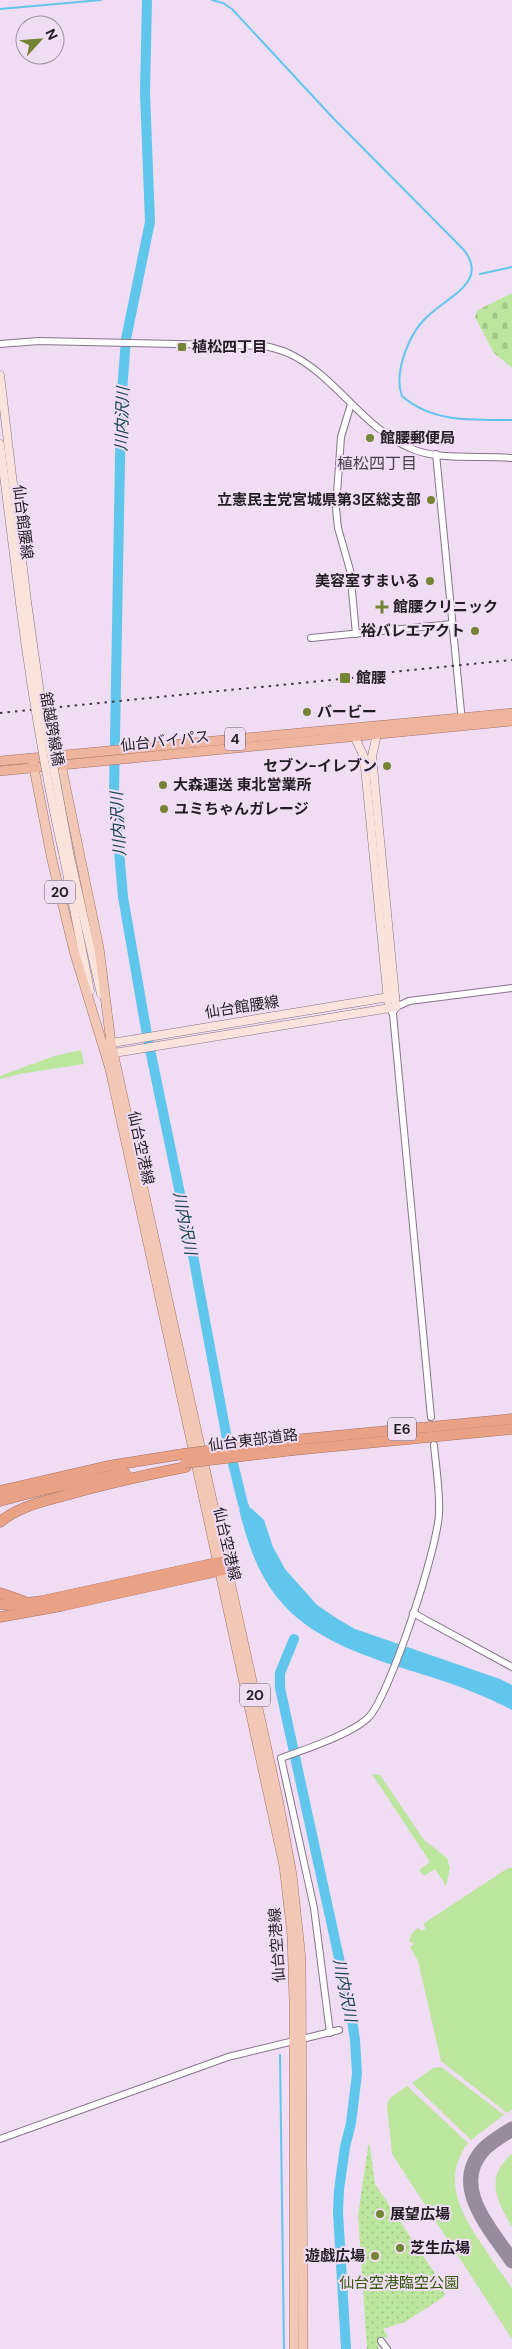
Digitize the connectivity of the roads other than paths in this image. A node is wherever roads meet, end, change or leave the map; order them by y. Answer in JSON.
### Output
{"nodes":[{"id":1,"x":0,"y":344,"type":"edge"},
{"id":2,"x":0,"y":374,"type":"edge"},
{"id":3,"x":351,"y":404,"type":"junction"},
{"id":4,"x":0,"y":444,"type":"edge"},
{"id":5,"x":436,"y":454,"type":"junction"},
{"id":6,"x":512,"y":458,"type":"edge"},
{"id":7,"x":23,"y":602,"type":"junction"},
{"id":8,"x":452,"y":624,"type":"junction"},
{"id":9,"x":356,"y":634,"type":"junction"},
{"id":10,"x":311,"y":638,"type":"dead end"},
{"id":11,"x":512,"y":713,"type":"edge"},
{"id":12,"x":512,"y":721,"type":"edge"},
{"id":13,"x":462,"y":722,"type":"junction"},
{"id":14,"x":378,"y":729,"type":"junction"},
{"id":15,"x":352,"y":732,"type":"junction"},
{"id":16,"x":59,"y":755,"type":"junction"},
{"id":17,"x":109,"y":756,"type":"junction"},
{"id":18,"x":32,"y":758,"type":"junction"},
{"id":19,"x":0,"y":761,"type":"edge"},
{"id":20,"x":60,"y":766,"type":"junction"},
{"id":21,"x":34,"y":768,"type":"junction"},
{"id":22,"x":0,"y":771,"type":"edge"},
{"id":23,"x":67,"y":858,"type":"junction"},
{"id":24,"x":512,"y":988,"type":"edge"},
{"id":25,"x":391,"y":997,"type":"junction"},
{"id":26,"x":408,"y":1001,"type":"junction"},
{"id":27,"x":393,"y":1010,"type":"junction"},
{"id":28,"x":108,"y":1022,"type":"junction"},
{"id":29,"x":96,"y":1025,"type":"junction"},
{"id":30,"x":106,"y":1044,"type":"junction"},
{"id":31,"x":110,"y":1054,"type":"junction"},
{"id":32,"x":431,"y":1417,"type":"dead end"},
{"id":33,"x":512,"y":1419,"type":"edge"},
{"id":34,"x":512,"y":1429,"type":"edge"},
{"id":35,"x":294,"y":1445,"type":"junction"},
{"id":36,"x":434,"y":1445,"type":"dead end"},
{"id":37,"x":185,"y":1461,"type":"junction"},
{"id":38,"x":1,"y":1493,"type":"edge"},
{"id":39,"x":0,"y":1522,"type":"edge"},
{"id":40,"x":222,"y":1566,"type":"junction"},
{"id":41,"x":0,"y":1593,"type":"edge"},
{"id":42,"x":28,"y":1603,"type":"junction"},
{"id":43,"x":0,"y":1604,"type":"edge"},
{"id":44,"x":0,"y":1610,"type":"edge"},
{"id":45,"x":16,"y":1613,"type":"junction"},
{"id":46,"x":413,"y":1613,"type":"junction"},
{"id":47,"x":0,"y":1616,"type":"edge"},
{"id":48,"x":512,"y":1667,"type":"edge"},
{"id":49,"x":339,"y":2030,"type":"dead end"},
{"id":50,"x":330,"y":2033,"type":"junction"},
{"id":51,"x":299,"y":2041,"type":"junction"},
{"id":52,"x":0,"y":2139,"type":"edge"},
{"id":53,"x":381,"y":2340,"type":"dead end"},
{"id":54,"x":294,"y":2349,"type":"edge"},
{"id":55,"x":303,"y":2349,"type":"edge"},
{"id":56,"x":387,"y":2349,"type":"edge"}],
"edges":[{"from":1,"to":3,"type":"street"},
{"from":2,"to":7,"type":"main road","name":"仙台館腰線"},
{"from":3,"to":5,"type":"street"},
{"from":3,"to":9,"type":"street"},
{"from":4,"to":7,"type":"main road","name":"仙台館腰線"},
{"from":5,"to":6,"type":"street"},
{"from":5,"to":8,"type":"street"},
{"from":7,"to":23,"type":"main road","name":"舘越跨線橋","bridge":true},
{"from":8,"to":9,"type":"street"},
{"from":8,"to":13,"type":"street"},
{"from":9,"to":10,"type":"street"},
{"from":11,"to":13,"type":"highway","name":"仙台バイパス","number":"4"},
{"from":12,"to":13,"type":"highway","name":"仙台バイパス","number":"4"},
{"from":13,"to":14,"type":"highway","name":"仙台バイパス","number":"4"},
{"from":14,"to":15,"type":"highway","name":"仙台バイパス","number":"4"},
{"from":14,"to":25,"type":"main road"},
{"from":15,"to":17,"type":"highway","name":"仙台バイパス","number":"4"},
{"from":15,"to":25,"type":"main road"},
{"from":16,"to":17,"type":"highway","name":"仙台バイパス","number":"4"},
{"from":16,"to":18,"type":"highway","name":"仙台バイパス","number":"4"},
{"from":16,"to":20,"type":"main road","name":"仙台空港線","number":"20"},
{"from":17,"to":20,"type":"highway","name":"仙台バイパス","number":"4"},
{"from":18,"to":19,"type":"highway","name":"仙台バイパス","number":"4"},
{"from":18,"to":21,"type":"main road","name":"仙台空港線","number":"20"},
{"from":20,"to":21,"type":"highway","name":"仙台バイパス","number":"4"},
{"from":20,"to":28,"type":"main road","name":"仙台空港線","number":"20"},
{"from":21,"to":22,"type":"highway","name":"仙台バイパス","number":"4"},
{"from":21,"to":29,"type":"main road","name":"仙台空港線","number":"20"},
{"from":23,"to":28,"type":"main road"},
{"from":23,"to":29,"type":"main road"},
{"from":24,"to":26,"type":"street"},
{"from":25,"to":26,"type":"street"},
{"from":25,"to":27,"type":"main road"},
{"from":25,"to":30,"type":"main road","name":"仙台館腰線"},
{"from":26,"to":27,"type":"street"},
{"from":27,"to":31,"type":"main road","name":"仙台館腰線"},
{"from":27,"to":32,"type":"street"},
{"from":28,"to":30,"type":"main road","name":"仙台空港線","number":"20"},
{"from":29,"to":30,"type":"main road","name":"仙台空港線","number":"20"},
{"from":30,"to":31,"type":"main road","name":"仙台空港線","number":"20"},
{"from":31,"to":40,"type":"main road","name":"仙台空港線","number":"20"},
{"from":33,"to":35,"type":"highway","name":"仙台東部道路","number":"E6"},
{"from":34,"to":35,"type":"highway","name":"仙台東部道路","number":"E6"},
{"from":35,"to":37,"type":"highway","name":"仙台東部道路","number":"E6","bridge":true},
{"from":35,"to":37,"type":"highway","name":"仙台東部道路","number":"E6","bridge":true},
{"from":36,"to":46,"type":"street"},
{"from":37,"to":38,"type":"highway","name":"仙台東部道路","number":"E6"},
{"from":37,"to":39,"type":"highway"},
{"from":40,"to":42,"type":"highway"},
{"from":40,"to":45,"type":"highway"},
{"from":40,"to":51,"type":"main road","name":"仙台空港線","number":"20"},
{"from":41,"to":42,"type":"highway"},
{"from":42,"to":43,"type":"highway"},
{"from":44,"to":45,"type":"highway"},
{"from":45,"to":47,"type":"highway"},
{"from":46,"to":48,"type":"street"},
{"from":46,"to":50,"type":"street"},
{"from":49,"to":50,"type":"street"},
{"from":50,"to":51,"type":"street"},
{"from":51,"to":52,"type":"street"},
{"from":51,"to":54,"type":"main road","name":"仙台空港線","number":"20"},
{"from":51,"to":55,"type":"main road","name":"仙台空港線","number":"20"},
{"from":53,"to":56,"type":"street"}]}
